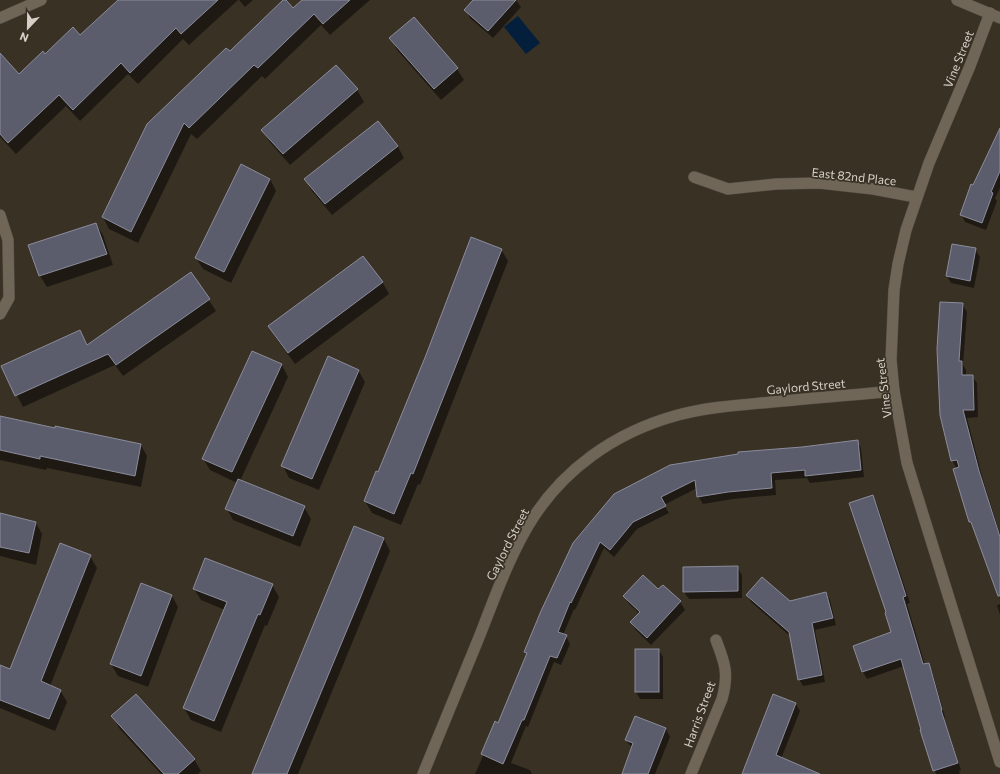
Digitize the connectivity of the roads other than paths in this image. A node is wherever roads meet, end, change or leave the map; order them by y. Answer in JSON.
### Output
{"nodes":[{"id":1,"x":41,"y":0,"type":"edge"},
{"id":2,"x":957,"y":0,"type":"edge"},
{"id":3,"x":995,"y":15,"type":"edge"},
{"id":4,"x":0,"y":18,"type":"edge"},
{"id":5,"x":694,"y":177,"type":"dead end"},
{"id":6,"x":916,"y":197,"type":"junction"},
{"id":7,"x":0,"y":215,"type":"edge"},
{"id":8,"x":0,"y":314,"type":"edge"},
{"id":9,"x":894,"y":391,"type":"junction"},
{"id":10,"x":716,"y":640,"type":"dead end"},
{"id":11,"x":1000,"y":762,"type":"edge"},
{"id":12,"x":423,"y":774,"type":"edge"},
{"id":13,"x":691,"y":774,"type":"edge"}],
"edges":[{"from":1,"to":4,"type":"street"},
{"from":2,"to":3,"type":"street"},
{"from":3,"to":6,"type":"street","name":"Vine Street"},
{"from":5,"to":6,"type":"street","name":"East 82nd Place"},
{"from":6,"to":9,"type":"street","name":"Vine Street"},
{"from":7,"to":8,"type":"street"},
{"from":9,"to":11,"type":"street","name":"Vine Street"},
{"from":9,"to":12,"type":"street","name":"Gaylord Street"},
{"from":10,"to":13,"type":"street","name":"Harris Street"}]}
